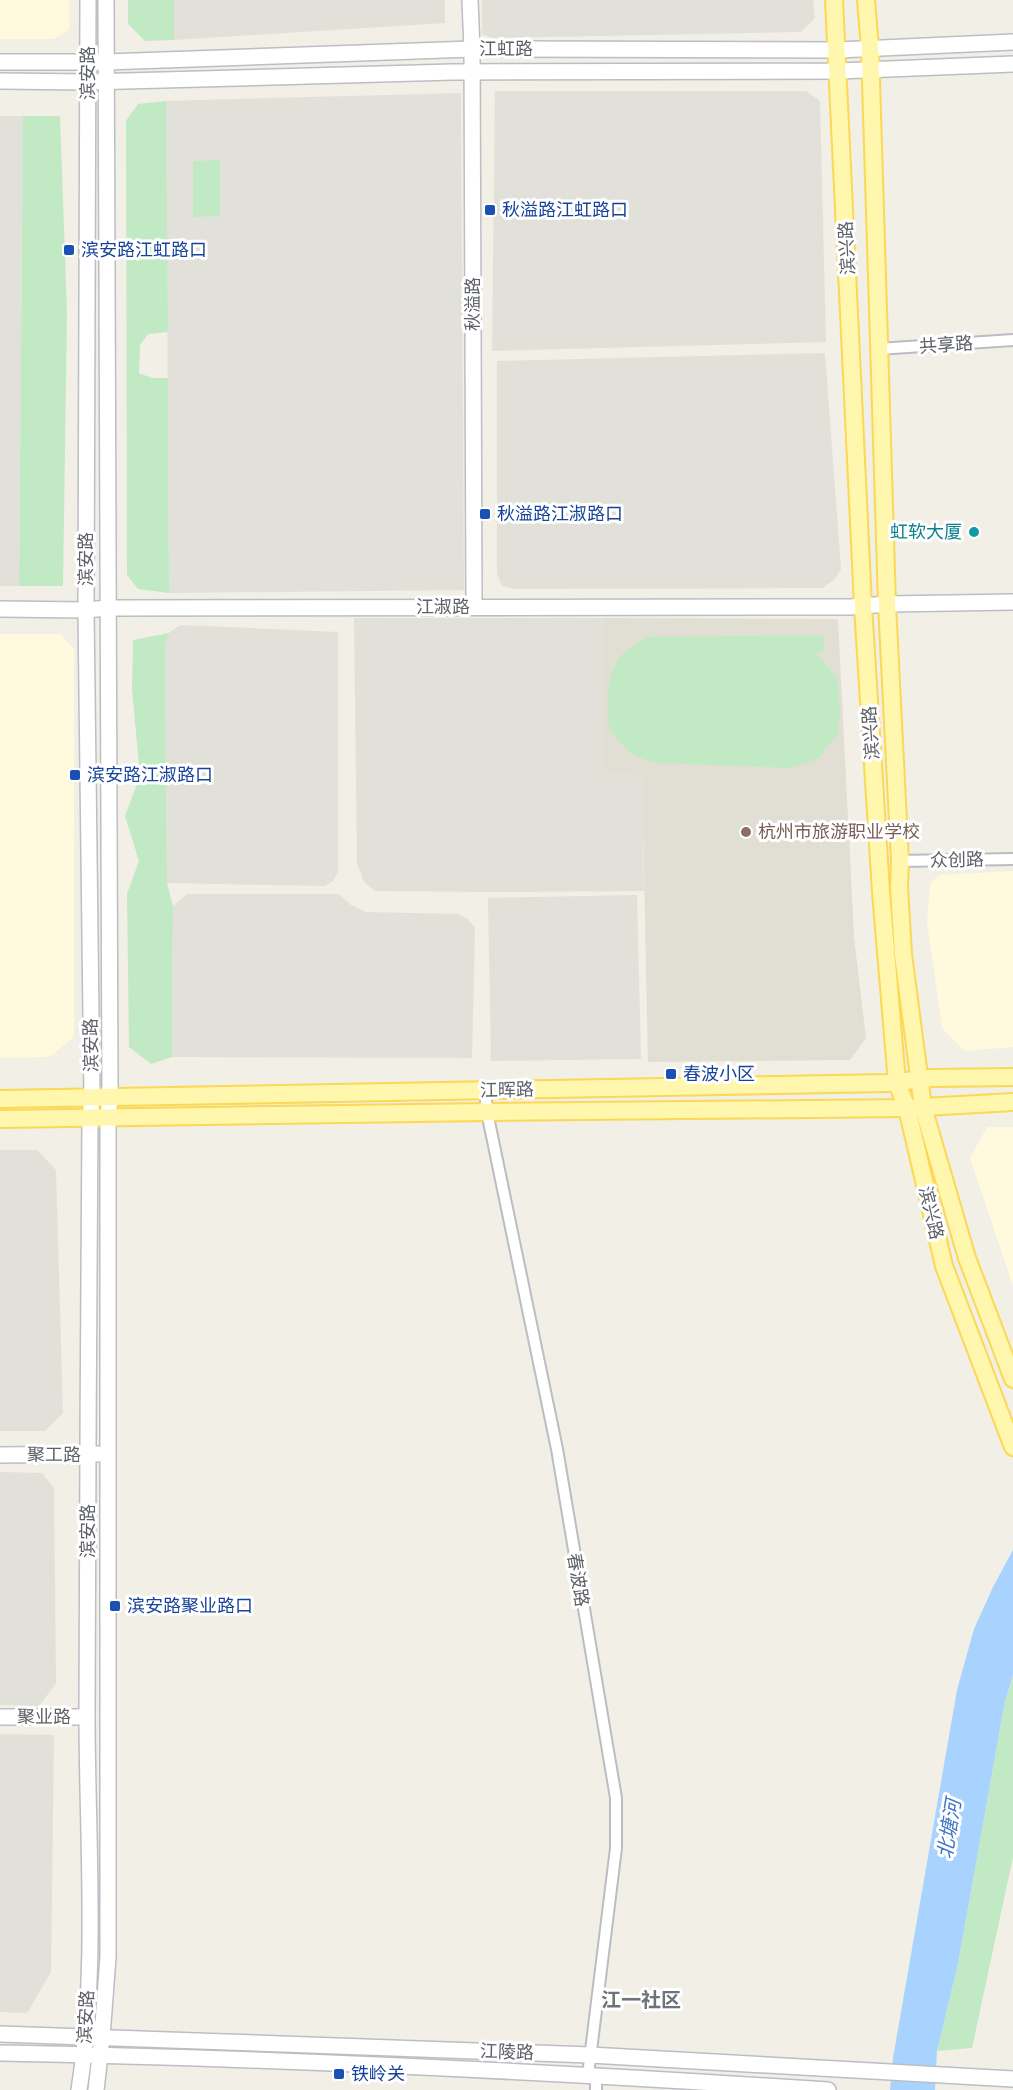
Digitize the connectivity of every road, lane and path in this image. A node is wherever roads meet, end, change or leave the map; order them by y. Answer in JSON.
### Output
{"nodes":[{"id":1,"x":88,"y":0,"type":"edge"},
{"id":2,"x":106,"y":0,"type":"edge"},
{"id":3,"x":470,"y":0,"type":"edge"},
{"id":4,"x":834,"y":0,"type":"edge"},
{"id":5,"x":866,"y":0,"type":"edge"},
{"id":6,"x":1013,"y":42,"type":"edge"},
{"id":7,"x":870,"y":48,"type":"junction"},
{"id":8,"x":472,"y":49,"type":"junction"},
{"id":9,"x":838,"y":50,"type":"junction"},
{"id":10,"x":0,"y":62,"type":"edge"},
{"id":11,"x":106,"y":62,"type":"junction"},
{"id":12,"x":87,"y":63,"type":"junction"},
{"id":13,"x":1013,"y":64,"type":"edge"},
{"id":14,"x":871,"y":70,"type":"junction"},
{"id":15,"x":472,"y":71,"type":"junction"},
{"id":16,"x":838,"y":71,"type":"junction"},
{"id":17,"x":0,"y":81,"type":"edge"},
{"id":18,"x":107,"y":81,"type":"junction"},
{"id":19,"x":88,"y":82,"type":"junction"},
{"id":20,"x":1013,"y":340,"type":"edge"},
{"id":21,"x":878,"y":349,"type":"junction"},
{"id":22,"x":1013,"y":602,"type":"edge"},
{"id":23,"x":887,"y":604,"type":"junction"},
{"id":24,"x":863,"y":606,"type":"junction"},
{"id":25,"x":474,"y":607,"type":"junction"},
{"id":26,"x":108,"y":608,"type":"junction"},
{"id":27,"x":0,"y":609,"type":"edge"},
{"id":28,"x":86,"y":609,"type":"junction"},
{"id":29,"x":1013,"y":858,"type":"edge"},
{"id":30,"x":900,"y":861,"type":"junction"},
{"id":31,"x":1013,"y":1077,"type":"edge"},
{"id":32,"x":919,"y":1080,"type":"junction"},
{"id":33,"x":897,"y":1083,"type":"junction"},
{"id":34,"x":485,"y":1090,"type":"junction"},
{"id":35,"x":92,"y":1098,"type":"junction"},
{"id":36,"x":110,"y":1098,"type":"junction"},
{"id":37,"x":0,"y":1099,"type":"edge"},
{"id":38,"x":1013,"y":1102,"type":"edge"},
{"id":39,"x":915,"y":1108,"type":"junction"},
{"id":40,"x":487,"y":1112,"type":"junction"},
{"id":41,"x":108,"y":1117,"type":"junction"},
{"id":42,"x":0,"y":1119,"type":"edge"},
{"id":43,"x":90,"y":1119,"type":"junction"},
{"id":44,"x":1013,"y":1379,"type":"edge"},
{"id":45,"x":1013,"y":1447,"type":"edge"},
{"id":46,"x":107,"y":1454,"type":"junction"},
{"id":47,"x":0,"y":1455,"type":"edge"},
{"id":48,"x":88,"y":1455,"type":"junction"},
{"id":49,"x":0,"y":1717,"type":"edge"},
{"id":50,"x":87,"y":1717,"type":"junction"},
{"id":51,"x":0,"y":2034,"type":"edge"},
{"id":52,"x":87,"y":2036,"type":"junction"},
{"id":53,"x":102,"y":2037,"type":"junction"},
{"id":54,"x":0,"y":2053,"type":"edge"},
{"id":55,"x":84,"y":2054,"type":"junction"},
{"id":56,"x":100,"y":2055,"type":"junction"},
{"id":57,"x":590,"y":2055,"type":"junction"},
{"id":58,"x":1013,"y":2079,"type":"edge"},
{"id":59,"x":593,"y":2080,"type":"edge"},
{"id":60,"x":79,"y":2090,"type":"edge"},
{"id":61,"x":96,"y":2090,"type":"edge"},
{"id":62,"x":828,"y":2090,"type":"edge"}],
"edges":[{"from":1,"to":12,"type":"main road","name":"滨安路"},
{"from":2,"to":11,"type":"main road","name":"滨安路"},
{"from":3,"to":8,"type":"main road","name":"秋溢路"},
{"from":4,"to":9,"type":"main road","name":"滨兴路"},
{"from":5,"to":7,"type":"main road","name":"滨兴路"},
{"from":6,"to":7,"type":"main road","name":"江虹路"},
{"from":7,"to":9,"type":"main road","name":"江虹路"},
{"from":7,"to":14,"type":"main road","name":"滨兴路"},
{"from":8,"to":9,"type":"main road","name":"江虹路"},
{"from":8,"to":11,"type":"main road","name":"江虹路"},
{"from":8,"to":15,"type":"main road","name":"秋溢路"},
{"from":9,"to":16,"type":"main road","name":"滨兴路"},
{"from":10,"to":12,"type":"main road","name":"江虹路"},
{"from":11,"to":12,"type":"main road","name":"江虹路"},
{"from":11,"to":18,"type":"main road","name":"滨安路"},
{"from":12,"to":19,"type":"main road","name":"滨安路"},
{"from":13,"to":14,"type":"main road","name":"江虹路"},
{"from":14,"to":16,"type":"main road","name":"江虹路"},
{"from":14,"to":21,"type":"main road","name":"滨兴路"},
{"from":15,"to":16,"type":"main road","name":"江虹路"},
{"from":15,"to":18,"type":"main road","name":"江虹路"},
{"from":15,"to":25,"type":"main road","name":"秋溢路"},
{"from":16,"to":24,"type":"main road","name":"滨兴路"},
{"from":17,"to":19,"type":"main road","name":"江虹路"},
{"from":18,"to":19,"type":"main road","name":"江虹路"},
{"from":18,"to":26,"type":"main road","name":"滨安路"},
{"from":19,"to":28,"type":"main road","name":"滨安路"},
{"from":20,"to":21,"type":"street","name":"共享路"},
{"from":21,"to":23,"type":"main road","name":"滨兴路"},
{"from":22,"to":23,"type":"main road","name":"江淑路"},
{"from":23,"to":24,"type":"main road","name":"江淑路"},
{"from":23,"to":30,"type":"main road","name":"滨兴路"},
{"from":24,"to":25,"type":"main road","name":"江淑路"},
{"from":24,"to":33,"type":"main road","name":"滨兴路"},
{"from":25,"to":26,"type":"main road","name":"江淑路"},
{"from":26,"to":28,"type":"main road","name":"江淑路"},
{"from":26,"to":36,"type":"main road","name":"滨安路"},
{"from":27,"to":28,"type":"main road","name":"江淑路"},
{"from":28,"to":35,"type":"main road","name":"滨安路"},
{"from":29,"to":30,"type":"street","name":"众创路"},
{"from":30,"to":32,"type":"main road","name":"滨兴路"},
{"from":31,"to":32,"type":"main road","name":"江晖路"},
{"from":32,"to":33,"type":"main road","name":"江晖路"},
{"from":32,"to":39,"type":"main road","name":"滨兴路"},
{"from":33,"to":34,"type":"main road","name":"江晖路"},
{"from":33,"to":39,"type":"main road","name":"滨兴路"},
{"from":34,"to":36,"type":"main road","name":"江晖路"},
{"from":34,"to":40,"type":"street","name":"春波路"},
{"from":35,"to":36,"type":"main road","name":"江晖路"},
{"from":35,"to":37,"type":"main road","name":"江晖路"},
{"from":35,"to":43,"type":"main road","name":"滨安路"},
{"from":36,"to":41,"type":"main road","name":"滨安路"},
{"from":38,"to":39,"type":"main road","name":"江晖路"},
{"from":39,"to":40,"type":"main road","name":"江晖路"},
{"from":39,"to":44,"type":"main road","name":"滨兴路"},
{"from":39,"to":45,"type":"main road","name":"滨兴路"},
{"from":40,"to":41,"type":"main road","name":"江晖路"},
{"from":40,"to":57,"type":"street","name":"春波路"},
{"from":41,"to":43,"type":"main road","name":"江晖路"},
{"from":41,"to":46,"type":"main road","name":"滨安路"},
{"from":42,"to":43,"type":"main road","name":"江晖路"},
{"from":43,"to":48,"type":"main road","name":"滨安路"},
{"from":46,"to":48,"type":"main road","name":"聚工路"},
{"from":46,"to":53,"type":"main road","name":"滨安路"},
{"from":47,"to":48,"type":"main road","name":"聚工路"},
{"from":48,"to":50,"type":"main road","name":"滨安路"},
{"from":49,"to":50,"type":"main road","name":"聚业路"},
{"from":50,"to":52,"type":"main road","name":"滨安路"},
{"from":51,"to":52,"type":"main road","name":"江陵路"},
{"from":52,"to":53,"type":"main road","name":"江陵路"},
{"from":52,"to":55,"type":"main road","name":"滨安路"},
{"from":53,"to":56,"type":"main road","name":"滨安路"},
{"from":53,"to":57,"type":"main road","name":"江陵路"},
{"from":54,"to":55,"type":"main road","name":"江陵路"},
{"from":55,"to":56,"type":"main road","name":"江陵路"},
{"from":55,"to":60,"type":"main road","name":"滨安路"},
{"from":56,"to":59,"type":"main road","name":"江陵路"},
{"from":56,"to":61,"type":"main road","name":"滨安路"},
{"from":57,"to":58,"type":"main road","name":"江陵路"},
{"from":57,"to":59,"type":"street","name":"春波路"},
{"from":59,"to":62,"type":"main road","name":"江陵路"}]}
